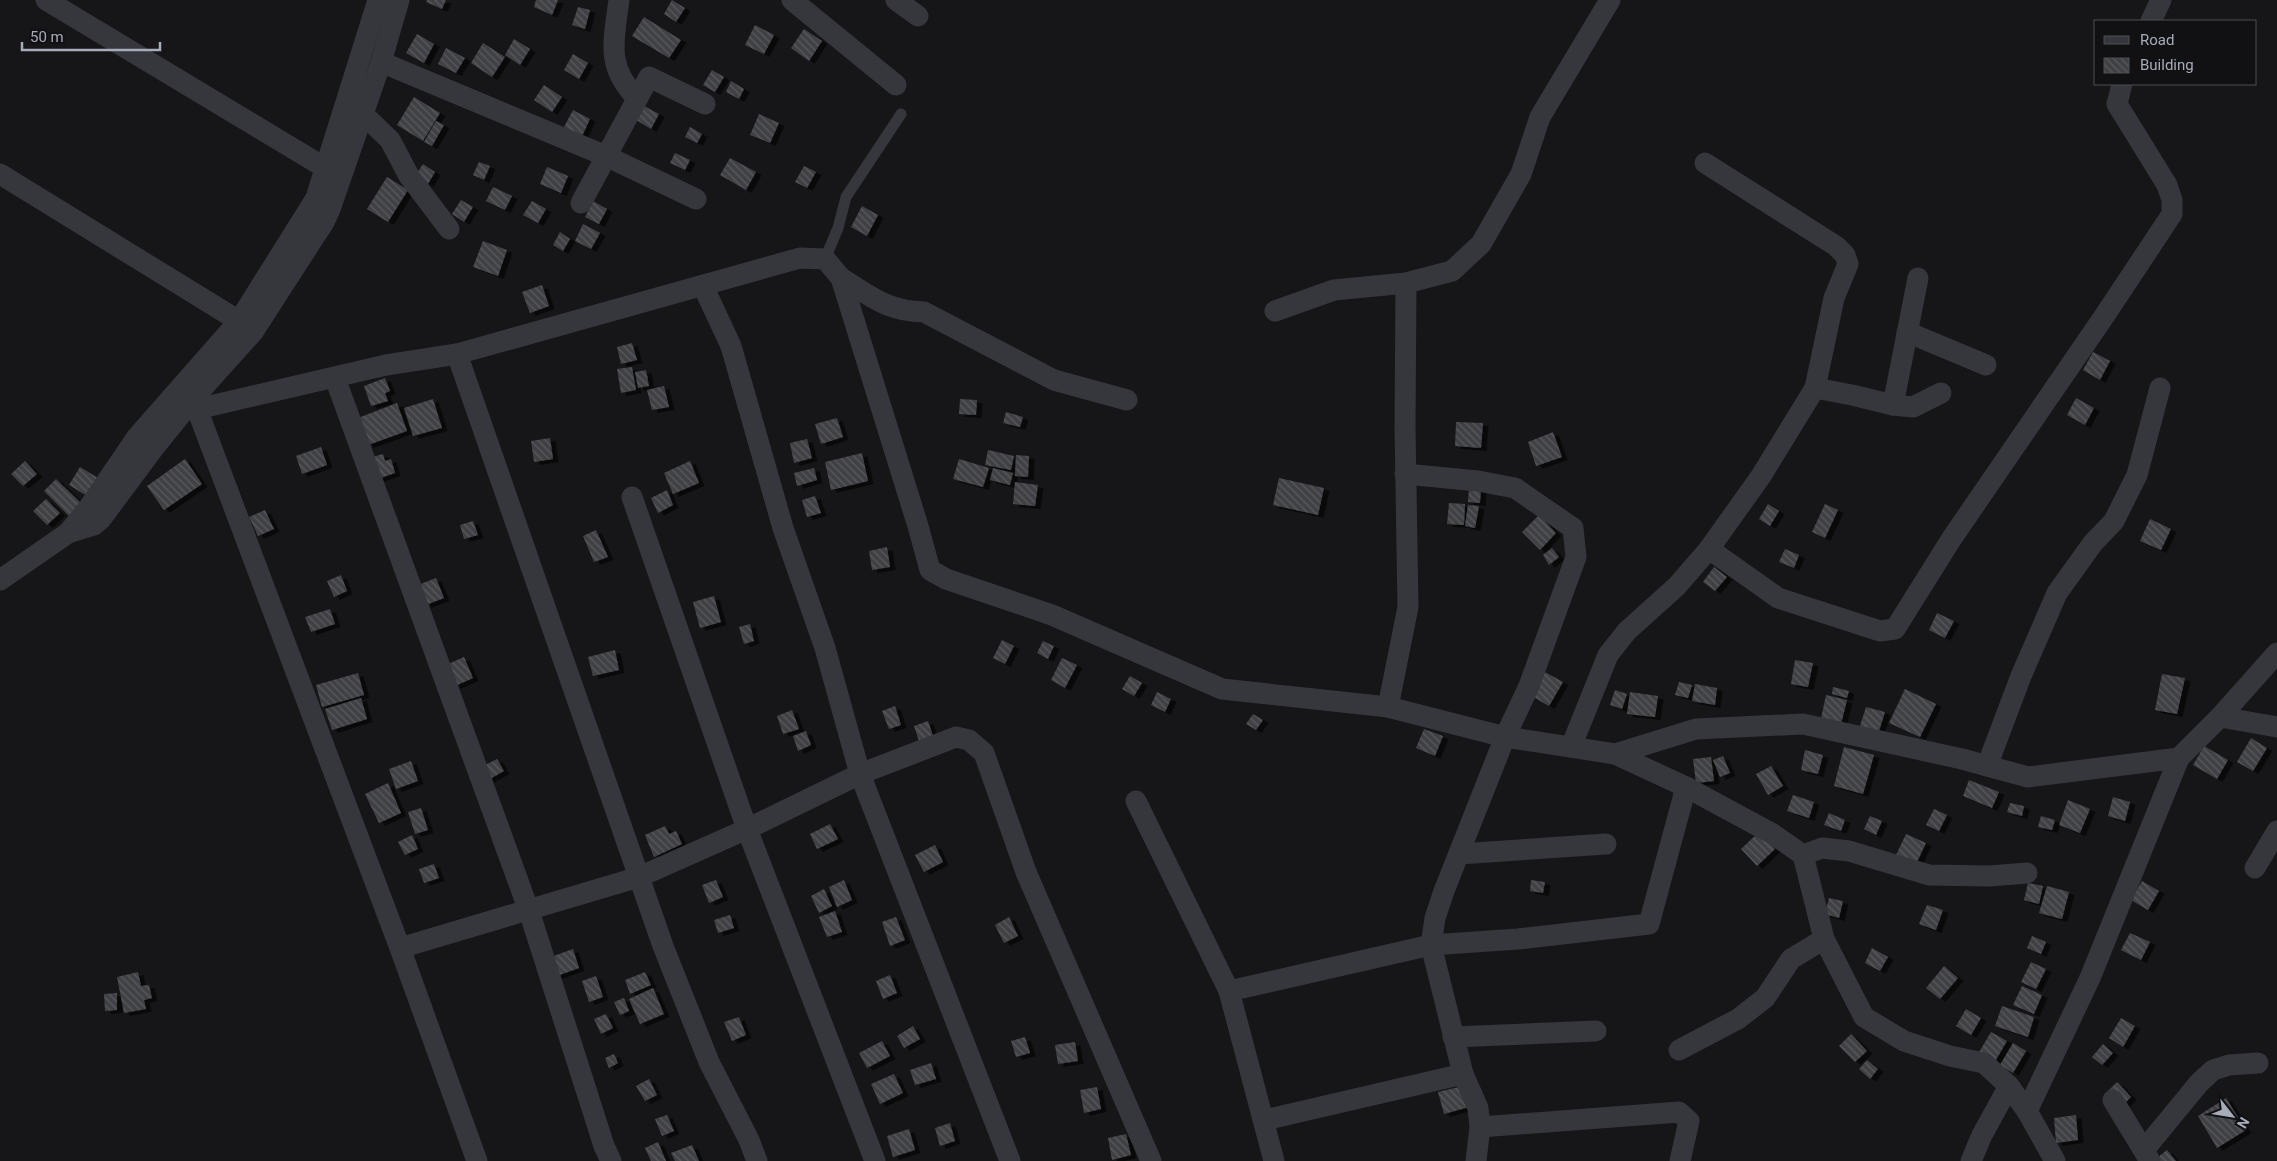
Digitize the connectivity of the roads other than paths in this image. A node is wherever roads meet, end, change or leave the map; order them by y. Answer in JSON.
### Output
{"nodes":[{"id":1,"x":46,"y":0,"type":"edge"},
{"id":2,"x":619,"y":0,"type":"edge"},
{"id":3,"x":896,"y":0,"type":"edge"},
{"id":4,"x":1610,"y":0,"type":"edge"},
{"id":5,"x":2161,"y":0,"type":"edge"},
{"id":6,"x":800,"y":2,"type":"edge"},
{"id":7,"x":385,"y":3,"type":"edge"},
{"id":8,"x":918,"y":16,"type":"dead end"},
{"id":9,"x":2151,"y":20,"type":"edge"},
{"id":10,"x":381,"y":62,"type":"junction"},
{"id":11,"x":896,"y":85,"type":"dead end"},
{"id":12,"x":2122,"y":85,"type":"edge"},
{"id":13,"x":637,"y":98,"type":"junction"},
{"id":14,"x":705,"y":104,"type":"dead end"},
{"id":15,"x":363,"y":114,"type":"junction"},
{"id":16,"x":901,"y":114,"type":"dead end"},
{"id":17,"x":606,"y":156,"type":"junction"},
{"id":18,"x":1705,"y":163,"type":"dead end"},
{"id":19,"x":333,"y":173,"type":"junction"},
{"id":20,"x":0,"y":174,"type":"edge"},
{"id":21,"x":696,"y":200,"type":"dead end"},
{"id":22,"x":581,"y":203,"type":"dead end"},
{"id":23,"x":449,"y":229,"type":"dead end"},
{"id":24,"x":825,"y":259,"type":"junction"},
{"id":25,"x":841,"y":278,"type":"junction"},
{"id":26,"x":1918,"y":278,"type":"dead end"},
{"id":27,"x":1406,"y":283,"type":"junction"},
{"id":28,"x":703,"y":286,"type":"junction"},
{"id":29,"x":1275,"y":310,"type":"dead end"},
{"id":30,"x":246,"y":326,"type":"junction"},
{"id":31,"x":1907,"y":332,"type":"junction"},
{"id":32,"x":457,"y":354,"type":"junction"},
{"id":33,"x":1986,"y":364,"type":"dead end"},
{"id":34,"x":335,"y":378,"type":"junction"},
{"id":35,"x":1815,"y":388,"type":"junction"},
{"id":36,"x":2160,"y":388,"type":"dead end"},
{"id":37,"x":1941,"y":392,"type":"dead end"},
{"id":38,"x":1127,"y":400,"type":"dead end"},
{"id":39,"x":187,"y":403,"type":"junction"},
{"id":40,"x":1893,"y":405,"type":"junction"},
{"id":41,"x":1405,"y":474,"type":"junction"},
{"id":42,"x":632,"y":497,"type":"dead end"},
{"id":43,"x":1709,"y":549,"type":"junction"},
{"id":44,"x":0,"y":580,"type":"edge"},
{"id":45,"x":2277,"y":653,"type":"edge"},
{"id":46,"x":1388,"y":707,"type":"junction"},
{"id":47,"x":2220,"y":717,"type":"junction"},
{"id":48,"x":2277,"y":727,"type":"edge"},
{"id":49,"x":1505,"y":736,"type":"junction"},
{"id":50,"x":1571,"y":747,"type":"junction"},
{"id":51,"x":1615,"y":754,"type":"junction"},
{"id":52,"x":2179,"y":758,"type":"junction"},
{"id":53,"x":1987,"y":766,"type":"junction"},
{"id":54,"x":860,"y":774,"type":"junction"},
{"id":55,"x":1686,"y":787,"type":"junction"},
{"id":56,"x":1136,"y":801,"type":"dead end"},
{"id":57,"x":748,"y":829,"type":"junction"},
{"id":58,"x":2277,"y":831,"type":"edge"},
{"id":59,"x":1606,"y":844,"type":"dead end"},
{"id":60,"x":1459,"y":854,"type":"junction"},
{"id":61,"x":1803,"y":855,"type":"junction"},
{"id":62,"x":2254,"y":868,"type":"dead end"},
{"id":63,"x":2027,"y":873,"type":"dead end"},
{"id":64,"x":639,"y":877,"type":"junction"},
{"id":65,"x":529,"y":911,"type":"junction"},
{"id":66,"x":1824,"y":939,"type":"junction"},
{"id":67,"x":1431,"y":946,"type":"junction"},
{"id":68,"x":400,"y":948,"type":"junction"},
{"id":69,"x":1229,"y":991,"type":"junction"},
{"id":70,"x":1596,"y":1031,"type":"dead end"},
{"id":71,"x":1453,"y":1037,"type":"junction"},
{"id":72,"x":1679,"y":1050,"type":"dead end"},
{"id":73,"x":2258,"y":1063,"type":"dead end"},
{"id":74,"x":1463,"y":1074,"type":"junction"},
{"id":75,"x":2009,"y":1086,"type":"junction"},
{"id":76,"x":2113,"y":1100,"type":"dead end"},
{"id":77,"x":2027,"y":1111,"type":"junction"},
{"id":78,"x":1264,"y":1120,"type":"junction"},
{"id":79,"x":1480,"y":1127,"type":"junction"},
{"id":80,"x":2147,"y":1155,"type":"edge"},
{"id":81,"x":477,"y":1161,"type":"edge"},
{"id":82,"x":611,"y":1161,"type":"edge"},
{"id":83,"x":757,"y":1161,"type":"edge"},
{"id":84,"x":875,"y":1161,"type":"edge"},
{"id":85,"x":1010,"y":1161,"type":"edge"},
{"id":86,"x":1151,"y":1161,"type":"edge"},
{"id":87,"x":1274,"y":1161,"type":"edge"},
{"id":88,"x":1476,"y":1161,"type":"edge"},
{"id":89,"x":1680,"y":1161,"type":"edge"},
{"id":90,"x":1971,"y":1161,"type":"edge"},
{"id":91,"x":2055,"y":1161,"type":"edge"}],
"edges":[{"from":1,"to":19,"type":"street"},
{"from":2,"to":13,"type":"street"},
{"from":3,"to":8,"type":"street"},
{"from":4,"to":27,"type":"street"},
{"from":5,"to":9,"type":"street"},
{"from":6,"to":11,"type":"street"},
{"from":7,"to":10,"type":"street"},
{"from":7,"to":19,"type":"street"},
{"from":10,"to":15,"type":"street"},
{"from":10,"to":17,"type":"street"},
{"from":12,"to":43,"type":"street"},
{"from":13,"to":14,"type":"street"},
{"from":13,"to":17,"type":"street"},
{"from":15,"to":19,"type":"street"},
{"from":15,"to":23,"type":"street"},
{"from":16,"to":24,"type":"lane"},
{"from":17,"to":21,"type":"street"},
{"from":17,"to":22,"type":"street"},
{"from":18,"to":35,"type":"street"},
{"from":19,"to":30,"type":"street"},
{"from":20,"to":30,"type":"street"},
{"from":24,"to":25,"type":"street"},
{"from":24,"to":28,"type":"street"},
{"from":25,"to":38,"type":"street"},
{"from":25,"to":46,"type":"street"},
{"from":26,"to":31,"type":"street"},
{"from":27,"to":29,"type":"street"},
{"from":27,"to":41,"type":"street"},
{"from":28,"to":32,"type":"street"},
{"from":28,"to":54,"type":"street"},
{"from":30,"to":39,"type":"street"},
{"from":31,"to":33,"type":"street"},
{"from":31,"to":40,"type":"street"},
{"from":32,"to":34,"type":"street"},
{"from":32,"to":64,"type":"street"},
{"from":34,"to":39,"type":"street"},
{"from":34,"to":65,"type":"street"},
{"from":35,"to":40,"type":"street"},
{"from":35,"to":43,"type":"street"},
{"from":36,"to":53,"type":"street"},
{"from":37,"to":40,"type":"street"},
{"from":39,"to":44,"type":"street"},
{"from":39,"to":68,"type":"street"},
{"from":41,"to":46,"type":"street"},
{"from":41,"to":49,"type":"street"},
{"from":42,"to":57,"type":"street"},
{"from":43,"to":50,"type":"street"},
{"from":45,"to":47,"type":"street"},
{"from":46,"to":49,"type":"street"},
{"from":47,"to":48,"type":"street"},
{"from":47,"to":52,"type":"street"},
{"from":49,"to":50,"type":"street"},
{"from":49,"to":60,"type":"street"},
{"from":50,"to":51,"type":"street"},
{"from":51,"to":53,"type":"street"},
{"from":51,"to":55,"type":"street"},
{"from":52,"to":53,"type":"street"},
{"from":52,"to":77,"type":"street"},
{"from":54,"to":57,"type":"street"},
{"from":54,"to":85,"type":"street"},
{"from":54,"to":86,"type":"street"},
{"from":55,"to":61,"type":"street"},
{"from":55,"to":67,"type":"street"},
{"from":56,"to":69,"type":"street"},
{"from":57,"to":64,"type":"street"},
{"from":57,"to":84,"type":"street"},
{"from":58,"to":62,"type":"street"},
{"from":59,"to":60,"type":"street"},
{"from":60,"to":67,"type":"street"},
{"from":61,"to":63,"type":"street"},
{"from":61,"to":66,"type":"street"},
{"from":64,"to":65,"type":"street"},
{"from":64,"to":83,"type":"street"},
{"from":65,"to":68,"type":"street"},
{"from":65,"to":82,"type":"street"},
{"from":66,"to":72,"type":"street"},
{"from":66,"to":75,"type":"street"},
{"from":67,"to":69,"type":"street"},
{"from":67,"to":71,"type":"street"},
{"from":68,"to":81,"type":"street"},
{"from":69,"to":78,"type":"street"},
{"from":70,"to":71,"type":"street"},
{"from":71,"to":74,"type":"street"},
{"from":73,"to":80,"type":"street"},
{"from":74,"to":78,"type":"street"},
{"from":74,"to":79,"type":"street"},
{"from":75,"to":77,"type":"street"},
{"from":75,"to":90,"type":"street"},
{"from":76,"to":80,"type":"street"},
{"from":77,"to":91,"type":"street"},
{"from":78,"to":87,"type":"street"},
{"from":79,"to":88,"type":"street"},
{"from":79,"to":89,"type":"street"}]}
